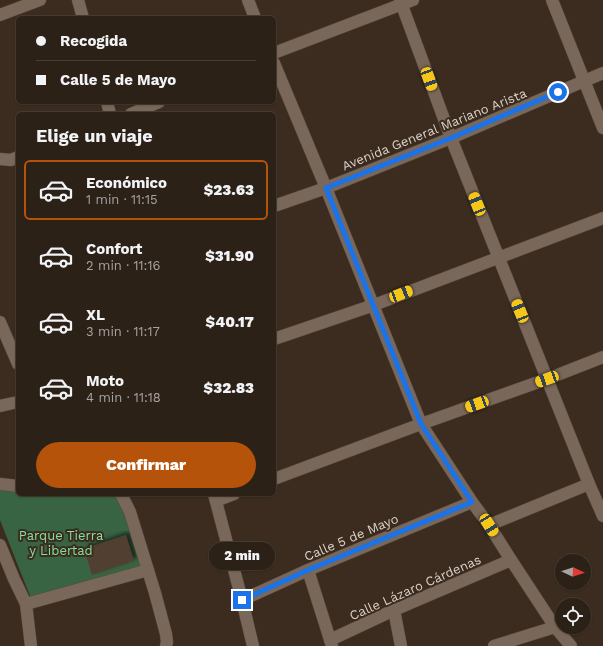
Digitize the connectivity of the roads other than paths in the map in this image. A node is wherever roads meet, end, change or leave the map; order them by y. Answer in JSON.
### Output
{"nodes":[{"id":1,"x":40,"y":0,"type":"edge"},
{"id":2,"x":78,"y":0,"type":"edge"},
{"id":3,"x":248,"y":0,"type":"edge"},
{"id":4,"x":552,"y":0,"type":"edge"},
{"id":5,"x":405,"y":1,"type":"edge"},
{"id":6,"x":0,"y":15,"type":"edge"},
{"id":7,"x":82,"y":16,"type":"edge"},
{"id":8,"x":255,"y":16,"type":"edge"},
{"id":9,"x":276,"y":53,"type":"edge"},
{"id":10,"x":276,"y":68,"type":"edge"},
{"id":11,"x":603,"y":73,"type":"edge"},
{"id":12,"x":585,"y":81,"type":"junction"},
{"id":13,"x":154,"y":104,"type":"edge"},
{"id":14,"x":136,"y":112,"type":"edge"},
{"id":15,"x":603,"y":128,"type":"edge"},
{"id":16,"x":451,"y":138,"type":"junction"},
{"id":17,"x":16,"y":158,"type":"edge"},
{"id":18,"x":0,"y":159,"type":"edge"},
{"id":19,"x":326,"y":188,"type":"junction"},
{"id":20,"x":276,"y":205,"type":"edge"},
{"id":21,"x":603,"y":218,"type":"edge"},
{"id":22,"x":499,"y":257,"type":"junction"},
{"id":23,"x":374,"y":305,"type":"junction"},
{"id":24,"x":0,"y":322,"type":"edge"},
{"id":25,"x":276,"y":338,"type":"edge"},
{"id":26,"x":603,"y":357,"type":"edge"},
{"id":27,"x":16,"y":359,"type":"edge"},
{"id":28,"x":547,"y":379,"type":"junction"},
{"id":29,"x":16,"y":402,"type":"edge"},
{"id":30,"x":0,"y":406,"type":"edge"},
{"id":31,"x":421,"y":424,"type":"junction"},
{"id":32,"x":276,"y":478,"type":"edge"},
{"id":33,"x":0,"y":484,"type":"edge"},
{"id":34,"x":589,"y":484,"type":"junction"},
{"id":35,"x":16,"y":486,"type":"edge"},
{"id":36,"x":122,"y":496,"type":"edge"},
{"id":37,"x":215,"y":497,"type":"edge"},
{"id":38,"x":472,"y":502,"type":"junction"},
{"id":39,"x":603,"y":516,"type":"edge"},
{"id":40,"x":489,"y":525,"type":"junction"},
{"id":41,"x":0,"y":545,"type":"edge"},
{"id":42,"x":511,"y":560,"type":"junction"},
{"id":43,"x":148,"y":570,"type":"junction"},
{"id":44,"x":308,"y":570,"type":"junction"},
{"id":45,"x":242,"y":600,"type":"junction"},
{"id":46,"x":26,"y":604,"type":"junction"},
{"id":47,"x":394,"y":610,"type":"junction"},
{"id":48,"x":555,"y":626,"type":"joint"},
{"id":49,"x":561,"y":634,"type":"edge"},
{"id":50,"x":331,"y":643,"type":"edge"},
{"id":51,"x":31,"y":646,"type":"edge"},
{"id":52,"x":166,"y":646,"type":"edge"},
{"id":53,"x":253,"y":646,"type":"edge"},
{"id":54,"x":401,"y":646,"type":"edge"},
{"id":55,"x":494,"y":646,"type":"edge"},
{"id":56,"x":570,"y":646,"type":"edge"}],
"edges":[{"from":1,"to":6,"type":"street"},
{"from":2,"to":7,"type":"street"},
{"from":3,"to":8,"type":"street"},
{"from":4,"to":12,"type":"street"},
{"from":5,"to":9,"type":"street"},
{"from":5,"to":16,"type":"street"},
{"from":10,"to":19,"type":"street"},
{"from":11,"to":12,"type":"street","name":"Avenida General Mariano Arista"},
{"from":12,"to":15,"type":"street"},
{"from":12,"to":16,"type":"street","name":"Avenida General Mariano Arista"},
{"from":13,"to":14,"type":"street"},
{"from":16,"to":19,"type":"street","name":"Avenida General Mariano Arista"},
{"from":16,"to":22,"type":"street"},
{"from":17,"to":18,"type":"street"},
{"from":19,"to":20,"type":"street","name":"Avenida General Mariano Arista"},
{"from":19,"to":23,"type":"street"},
{"from":21,"to":22,"type":"street"},
{"from":22,"to":23,"type":"street"},
{"from":22,"to":28,"type":"street"},
{"from":23,"to":25,"type":"street"},
{"from":23,"to":31,"type":"street"},
{"from":24,"to":27,"type":"street"},
{"from":26,"to":28,"type":"street"},
{"from":28,"to":31,"type":"street"},
{"from":28,"to":34,"type":"street"},
{"from":29,"to":30,"type":"street"},
{"from":31,"to":32,"type":"street"},
{"from":31,"to":38,"type":"street"},
{"from":33,"to":35,"type":"street"},
{"from":34,"to":39,"type":"street"},
{"from":34,"to":40,"type":"street"},
{"from":36,"to":43,"type":"street"},
{"from":37,"to":45,"type":"street"},
{"from":38,"to":40,"type":"street"},
{"from":38,"to":44,"type":"street","name":"Calle 5 de Mayo"},
{"from":40,"to":42,"type":"street"},
{"from":41,"to":46,"type":"street"},
{"from":42,"to":47,"type":"street","name":"Calle Lázaro Cárdenas"},
{"from":42,"to":48,"type":"street"},
{"from":43,"to":46,"type":"street"},
{"from":43,"to":52,"type":"street"},
{"from":44,"to":45,"type":"street","name":"Calle 5 de Mayo"},
{"from":44,"to":50,"type":"street"},
{"from":45,"to":53,"type":"street"},
{"from":46,"to":51,"type":"street"},
{"from":47,"to":50,"type":"street","name":"Calle Lázaro Cárdenas"},
{"from":47,"to":54,"type":"street"},
{"from":48,"to":55,"type":"street"},
{"from":49,"to":56,"type":"street"}]}
